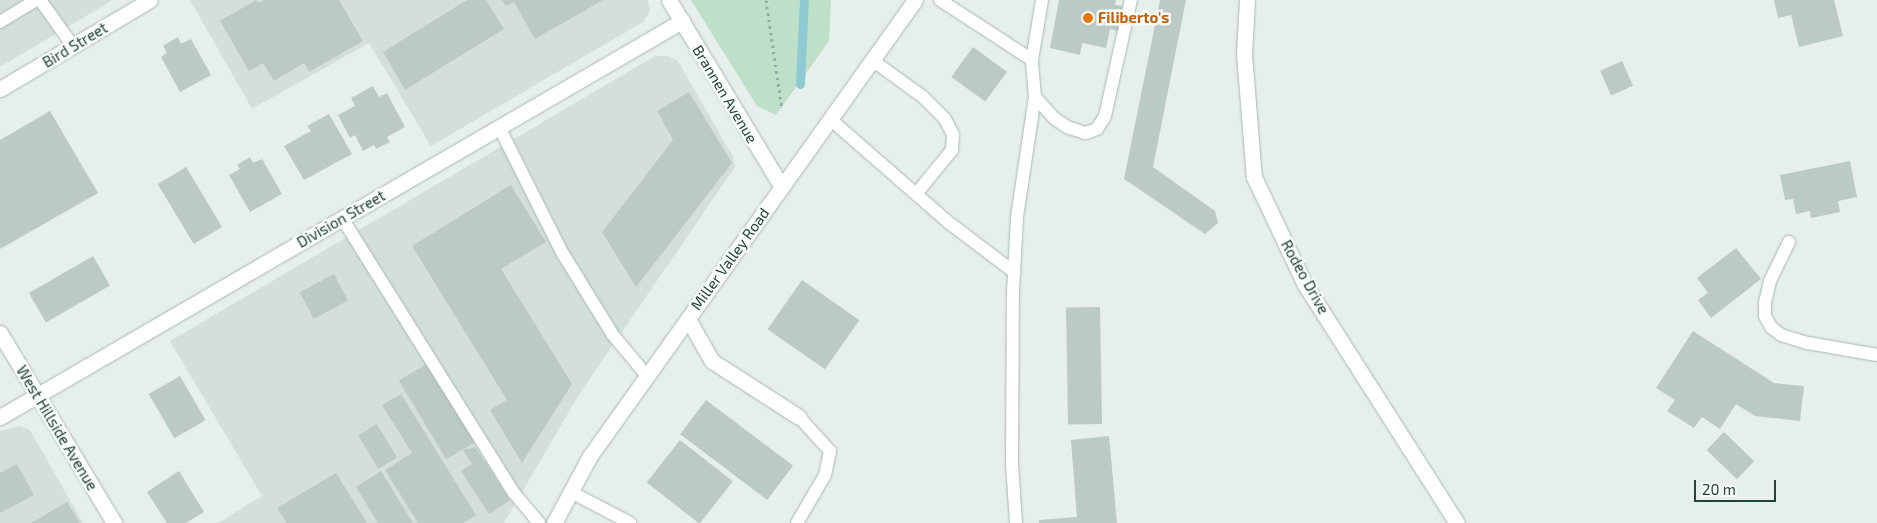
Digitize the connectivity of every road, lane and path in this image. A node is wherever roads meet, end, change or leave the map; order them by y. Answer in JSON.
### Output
{"nodes":[{"id":1,"x":36,"y":0,"type":"edge"},
{"id":2,"x":40,"y":0,"type":"edge"},
{"id":3,"x":150,"y":0,"type":"edge"},
{"id":4,"x":669,"y":0,"type":"edge"},
{"id":5,"x":766,"y":0,"type":"edge"},
{"id":6,"x":915,"y":0,"type":"edge"},
{"id":7,"x":940,"y":0,"type":"edge"},
{"id":8,"x":1042,"y":0,"type":"edge"},
{"id":9,"x":1131,"y":0,"type":"edge"},
{"id":10,"x":1247,"y":0,"type":"edge"},
{"id":11,"x":0,"y":22,"type":"edge"},
{"id":12,"x":682,"y":22,"type":"junction"},
{"id":13,"x":73,"y":46,"type":"junction"},
{"id":14,"x":872,"y":60,"type":"junction"},
{"id":15,"x":1032,"y":60,"type":"junction"},
{"id":16,"x":0,"y":89,"type":"edge"},
{"id":17,"x":1035,"y":97,"type":"junction"},
{"id":18,"x":782,"y":110,"type":"dead end"},
{"id":19,"x":830,"y":119,"type":"junction"},
{"id":20,"x":499,"y":127,"type":"junction"},
{"id":21,"x":782,"y":187,"type":"junction"},
{"id":22,"x":916,"y":194,"type":"junction"},
{"id":23,"x":342,"y":218,"type":"junction"},
{"id":24,"x":1789,"y":242,"type":"dead end"},
{"id":25,"x":1014,"y":272,"type":"junction"},
{"id":26,"x":688,"y":319,"type":"junction"},
{"id":27,"x":0,"y":332,"type":"edge"},
{"id":28,"x":1877,"y":355,"type":"edge"},
{"id":29,"x":647,"y":376,"type":"junction"},
{"id":30,"x":38,"y":394,"type":"junction"},
{"id":31,"x":0,"y":417,"type":"edge"},
{"id":32,"x":799,"y":417,"type":"joint"},
{"id":33,"x":571,"y":492,"type":"junction"},
{"id":34,"x":114,"y":523,"type":"edge"},
{"id":35,"x":539,"y":523,"type":"edge"},
{"id":36,"x":554,"y":523,"type":"edge"},
{"id":37,"x":630,"y":523,"type":"edge"},
{"id":38,"x":798,"y":523,"type":"edge"},
{"id":39,"x":1016,"y":523,"type":"edge"},
{"id":40,"x":1457,"y":523,"type":"edge"}],
"edges":[{"from":1,"to":11,"type":"lane"},
{"from":2,"to":13,"type":"lane"},
{"from":3,"to":13,"type":"street","name":"Bird Street"},
{"from":4,"to":12,"type":"street","name":"Brannen Avenue"},
{"from":5,"to":18,"type":"path"},
{"from":6,"to":14,"type":"street","name":"Miller Valley Road"},
{"from":7,"to":15,"type":"lane"},
{"from":8,"to":15,"type":"lane"},
{"from":9,"to":17,"type":"lane"},
{"from":10,"to":40,"type":"street","name":"Rodeo Drive"},
{"from":12,"to":20,"type":"street","name":"Division Street"},
{"from":12,"to":21,"type":"street","name":"Brannen Avenue"},
{"from":13,"to":16,"type":"street","name":"Bird Street"},
{"from":14,"to":19,"type":"street","name":"Miller Valley Road"},
{"from":14,"to":22,"type":"lane"},
{"from":15,"to":17,"type":"lane"},
{"from":17,"to":25,"type":"lane"},
{"from":19,"to":21,"type":"street","name":"Miller Valley Road"},
{"from":19,"to":22,"type":"lane"},
{"from":20,"to":23,"type":"street","name":"Division Street"},
{"from":20,"to":29,"type":"lane"},
{"from":21,"to":26,"type":"street","name":"Miller Valley Road"},
{"from":22,"to":25,"type":"lane"},
{"from":23,"to":30,"type":"street","name":"Division Street"},
{"from":23,"to":35,"type":"lane"},
{"from":24,"to":28,"type":"lane"},
{"from":25,"to":39,"type":"lane"},
{"from":26,"to":29,"type":"street","name":"Miller Valley Road"},
{"from":26,"to":32,"type":"street"},
{"from":27,"to":30,"type":"street","name":"West Hillside Avenue"},
{"from":29,"to":33,"type":"street","name":"Miller Valley Road"},
{"from":30,"to":31,"type":"street","name":"Division Street"},
{"from":30,"to":34,"type":"street","name":"West Hillside Avenue"},
{"from":32,"to":38,"type":"lane"},
{"from":33,"to":36,"type":"street","name":"Miller Valley Road"},
{"from":33,"to":37,"type":"lane"}]}
